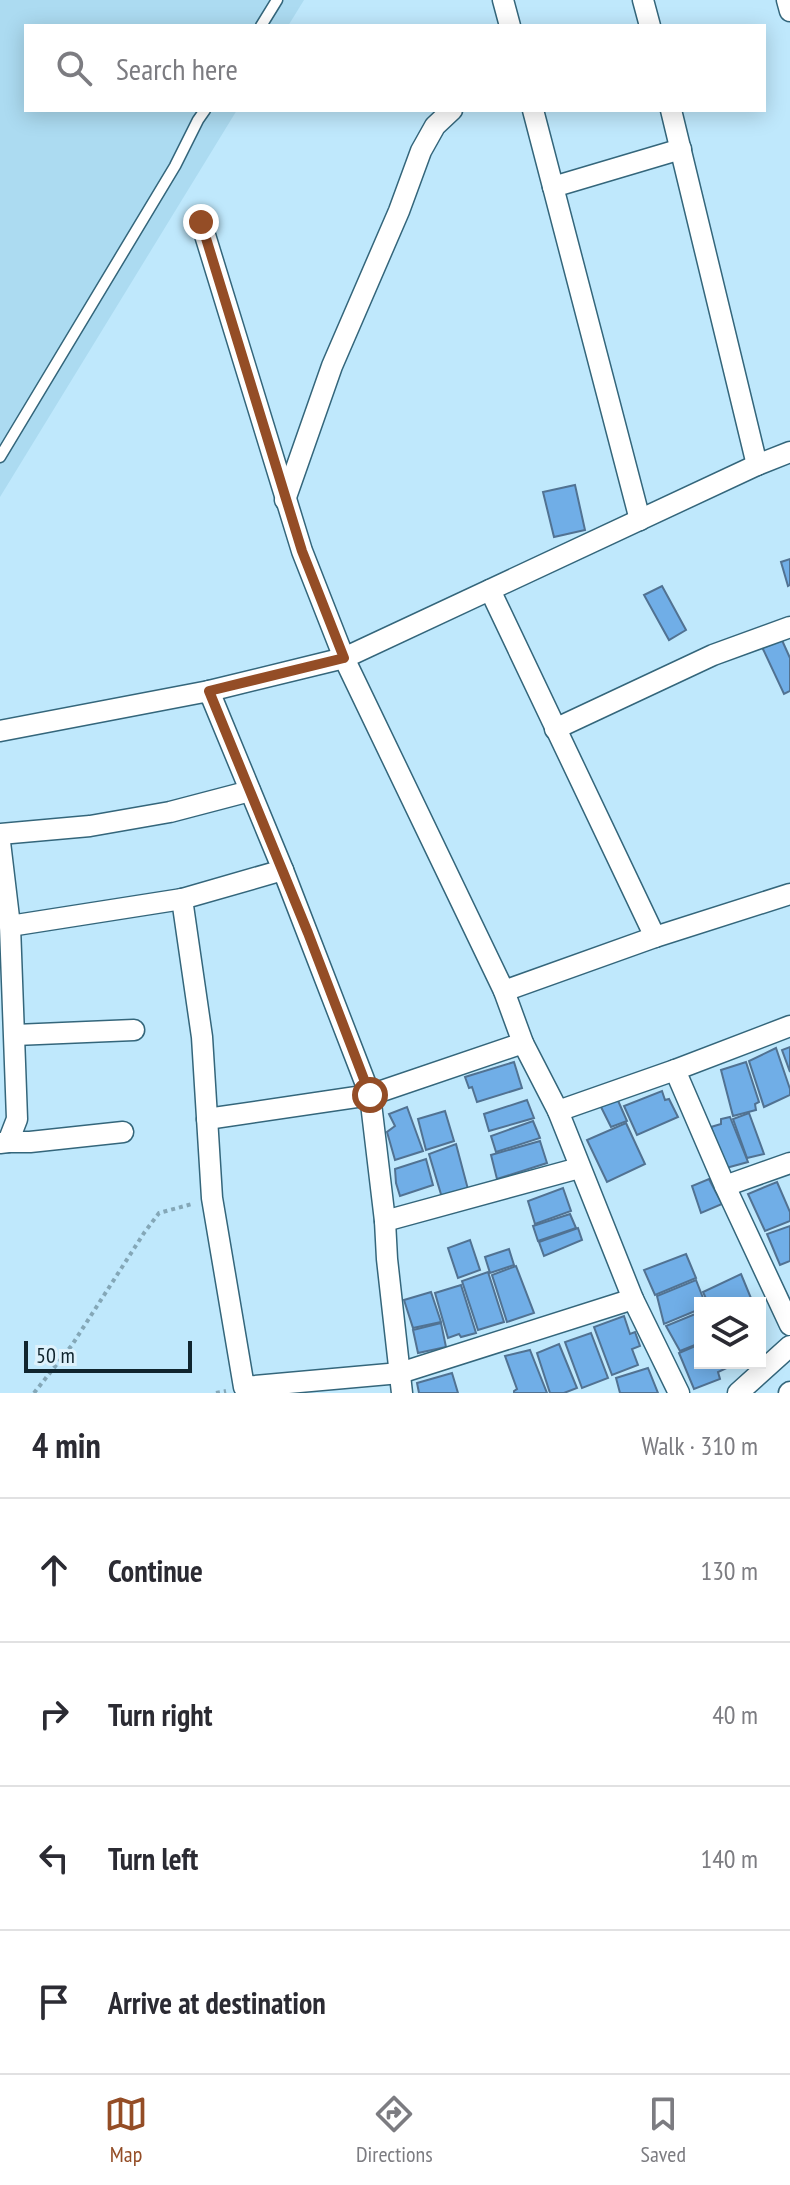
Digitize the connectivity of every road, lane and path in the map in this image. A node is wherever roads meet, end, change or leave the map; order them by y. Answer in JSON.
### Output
{"nodes":[{"id":1,"x":277,"y":0,"type":"edge"},
{"id":2,"x":503,"y":0,"type":"edge"},
{"id":3,"x":643,"y":0,"type":"edge"},
{"id":4,"x":787,"y":0,"type":"edge"},
{"id":5,"x":790,"y":11,"type":"edge"},
{"id":6,"x":262,"y":24,"type":"edge"},
{"id":7,"x":509,"y":24,"type":"edge"},
{"id":8,"x":649,"y":24,"type":"edge"},
{"id":9,"x":204,"y":112,"type":"edge"},
{"id":10,"x":450,"y":112,"type":"edge"},
{"id":11,"x":534,"y":112,"type":"edge"},
{"id":12,"x":672,"y":112,"type":"edge"},
{"id":13,"x":681,"y":149,"type":"junction"},
{"id":14,"x":553,"y":187,"type":"junction"},
{"id":15,"x":201,"y":222,"type":"dead end"},
{"id":16,"x":790,"y":452,"type":"edge"},
{"id":17,"x":0,"y":457,"type":"edge"},
{"id":18,"x":757,"y":465,"type":"junction"},
{"id":19,"x":285,"y":500,"type":"junction"},
{"id":20,"x":640,"y":520,"type":"junction"},
{"id":21,"x":490,"y":590,"type":"junction"},
{"id":22,"x":790,"y":627,"type":"edge"},
{"id":23,"x":344,"y":658,"type":"junction"},
{"id":24,"x":209,"y":691,"type":"junction"},
{"id":25,"x":555,"y":729,"type":"junction"},
{"id":26,"x":0,"y":731,"type":"edge"},
{"id":27,"x":250,"y":791,"type":"junction"},
{"id":28,"x":0,"y":834,"type":"edge"},
{"id":29,"x":0,"y":842,"type":"edge"},
{"id":30,"x":283,"y":870,"type":"junction"},
{"id":31,"x":790,"y":894,"type":"edge"},
{"id":32,"x":182,"y":899,"type":"junction"},
{"id":33,"x":5,"y":929,"type":"edge"},
{"id":34,"x":655,"y":937,"type":"junction"},
{"id":35,"x":504,"y":991,"type":"junction"},
{"id":36,"x":790,"y":1026,"type":"edge"},
{"id":37,"x":134,"y":1030,"type":"dead end"},
{"id":38,"x":15,"y":1035,"type":"junction"},
{"id":39,"x":523,"y":1043,"type":"junction"},
{"id":40,"x":675,"y":1070,"type":"junction"},
{"id":41,"x":370,"y":1095,"type":"junction"},
{"id":42,"x":558,"y":1111,"type":"junction"},
{"id":43,"x":207,"y":1119,"type":"junction"},
{"id":44,"x":123,"y":1132,"type":"dead end"},
{"id":45,"x":4,"y":1142,"type":"edge"},
{"id":46,"x":790,"y":1163,"type":"edge"},
{"id":47,"x":579,"y":1168,"type":"junction"},
{"id":48,"x":725,"y":1186,"type":"junction"},
{"id":49,"x":212,"y":1198,"type":"junction"},
{"id":50,"x":385,"y":1221,"type":"junction"},
{"id":51,"x":633,"y":1299,"type":"junction"},
{"id":52,"x":790,"y":1325,"type":"edge"},
{"id":53,"x":790,"y":1346,"type":"edge"},
{"id":54,"x":401,"y":1383,"type":"edge"},
{"id":55,"x":34,"y":1393,"type":"edge"},
{"id":56,"x":679,"y":1393,"type":"edge"},
{"id":57,"x":738,"y":1393,"type":"edge"}],
"edges":[{"from":1,"to":6,"type":"lane"},
{"from":2,"to":7,"type":"street"},
{"from":3,"to":8,"type":"street"},
{"from":4,"to":5,"type":"street"},
{"from":9,"to":17,"type":"lane"},
{"from":10,"to":19,"type":"street"},
{"from":11,"to":14,"type":"street"},
{"from":12,"to":13,"type":"street"},
{"from":13,"to":14,"type":"street"},
{"from":13,"to":18,"type":"street"},
{"from":14,"to":20,"type":"street"},
{"from":15,"to":19,"type":"street"},
{"from":16,"to":18,"type":"street"},
{"from":18,"to":20,"type":"street"},
{"from":19,"to":23,"type":"street"},
{"from":20,"to":21,"type":"street"},
{"from":21,"to":23,"type":"street"},
{"from":21,"to":25,"type":"street"},
{"from":22,"to":25,"type":"street"},
{"from":23,"to":24,"type":"street"},
{"from":23,"to":35,"type":"street"},
{"from":24,"to":26,"type":"street"},
{"from":24,"to":27,"type":"street"},
{"from":25,"to":34,"type":"street"},
{"from":27,"to":28,"type":"street"},
{"from":27,"to":30,"type":"street"},
{"from":29,"to":33,"type":"street"},
{"from":30,"to":32,"type":"street"},
{"from":30,"to":41,"type":"street"},
{"from":31,"to":34,"type":"street"},
{"from":32,"to":33,"type":"street"},
{"from":32,"to":43,"type":"street"},
{"from":33,"to":38,"type":"street"},
{"from":34,"to":35,"type":"street"},
{"from":35,"to":39,"type":"street"},
{"from":36,"to":40,"type":"street"},
{"from":37,"to":38,"type":"street"},
{"from":38,"to":45,"type":"street"},
{"from":39,"to":41,"type":"street"},
{"from":39,"to":42,"type":"street"},
{"from":40,"to":42,"type":"street"},
{"from":40,"to":48,"type":"street"},
{"from":41,"to":43,"type":"street"},
{"from":41,"to":50,"type":"street"},
{"from":42,"to":47,"type":"street"},
{"from":43,"to":49,"type":"street"},
{"from":44,"to":45,"type":"street"},
{"from":46,"to":48,"type":"street"},
{"from":47,"to":50,"type":"street"},
{"from":47,"to":51,"type":"street"},
{"from":48,"to":52,"type":"street"},
{"from":49,"to":54,"type":"street"},
{"from":49,"to":55,"type":"path"},
{"from":50,"to":54,"type":"street"},
{"from":51,"to":54,"type":"street"},
{"from":51,"to":56,"type":"street"},
{"from":53,"to":57,"type":"street"}]}
